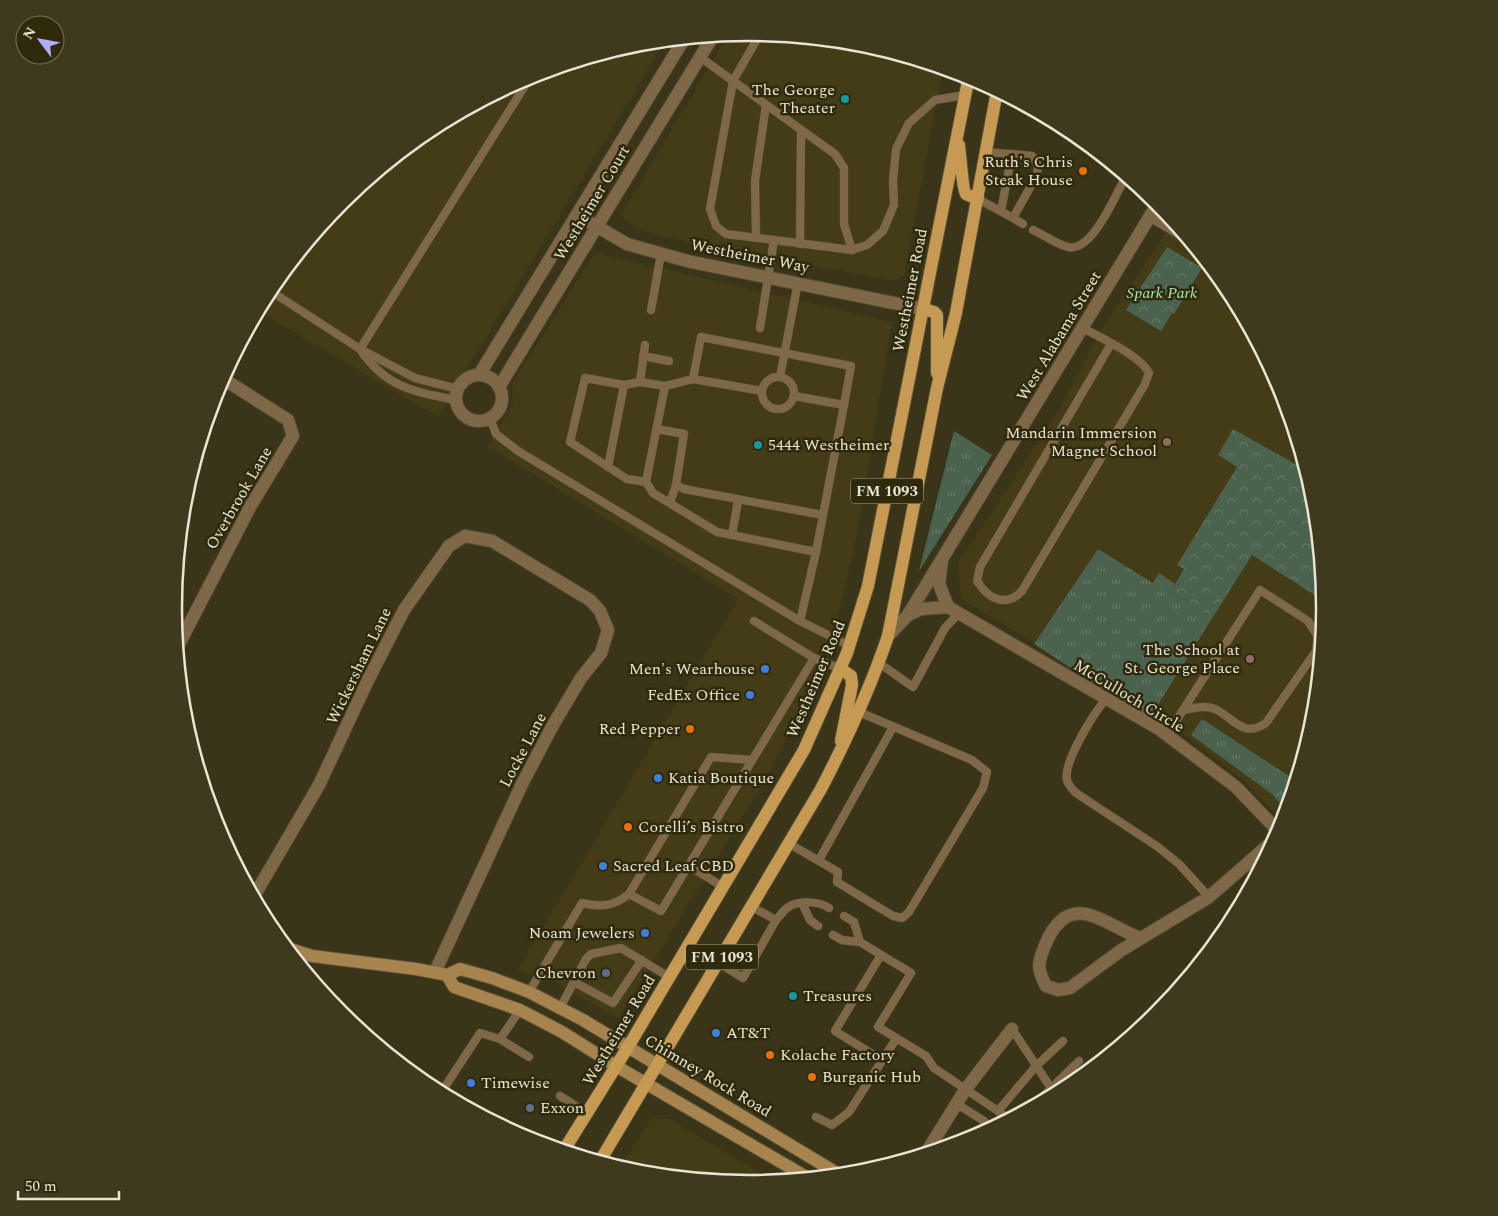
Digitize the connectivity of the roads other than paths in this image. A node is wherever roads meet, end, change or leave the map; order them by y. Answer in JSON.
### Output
{"nodes":[{"id":1,"x":756,"y":41,"type":"edge"},
{"id":2,"x":709,"y":42,"type":"edge"},
{"id":3,"x":680,"y":45,"type":"edge"},
{"id":4,"x":700,"y":57,"type":"junction"},
{"id":5,"x":733,"y":81,"type":"junction"},
{"id":6,"x":967,"y":85,"type":"edge"},
{"id":7,"x":524,"y":88,"type":"edge"},
{"id":8,"x":965,"y":94,"type":"junction"},
{"id":9,"x":996,"y":98,"type":"edge"},
{"id":10,"x":766,"y":105,"type":"junction"},
{"id":11,"x":801,"y":130,"type":"junction"},
{"id":12,"x":957,"y":135,"type":"junction"},
{"id":13,"x":986,"y":152,"type":"junction"},
{"id":14,"x":1012,"y":154,"type":"junction"},
{"id":15,"x":1123,"y":182,"type":"edge"},
{"id":16,"x":978,"y":199,"type":"junction"},
{"id":17,"x":1153,"y":210,"type":"edge"},
{"id":18,"x":1001,"y":211,"type":"junction"},
{"id":19,"x":577,"y":216,"type":"junction"},
{"id":20,"x":1149,"y":217,"type":"junction"},
{"id":21,"x":1012,"y":218,"type":"junction"},
{"id":22,"x":1023,"y":224,"type":"dead end"},
{"id":23,"x":597,"y":227,"type":"junction"},
{"id":24,"x":1033,"y":230,"type":"dead end"},
{"id":25,"x":1172,"y":230,"type":"edge"},
{"id":26,"x":756,"y":238,"type":"junction"},
{"id":27,"x":774,"y":240,"type":"junction"},
{"id":28,"x":800,"y":244,"type":"junction"},
{"id":29,"x":852,"y":250,"type":"junction"},
{"id":30,"x":661,"y":254,"type":"junction"},
{"id":31,"x":768,"y":276,"type":"junction"},
{"id":32,"x":798,"y":282,"type":"junction"},
{"id":33,"x":277,"y":295,"type":"edge"},
{"id":34,"x":923,"y":309,"type":"junction"},
{"id":35,"x":652,"y":310,"type":"dead end"},
{"id":36,"x":760,"y":328,"type":"dead end"},
{"id":37,"x":1083,"y":328,"type":"junction"},
{"id":38,"x":1111,"y":344,"type":"junction"},
{"id":39,"x":645,"y":345,"type":"dead end"},
{"id":40,"x":360,"y":350,"type":"junction"},
{"id":41,"x":784,"y":352,"type":"junction"},
{"id":42,"x":643,"y":356,"type":"junction"},
{"id":43,"x":669,"y":361,"type":"dead end"},
{"id":44,"x":479,"y":375,"type":"junction"},
{"id":45,"x":780,"y":377,"type":"junction"},
{"id":46,"x":693,"y":379,"type":"junction"},
{"id":47,"x":640,"y":382,"type":"junction"},
{"id":48,"x":229,"y":383,"type":"edge"},
{"id":49,"x":624,"y":385,"type":"junction"},
{"id":50,"x":665,"y":386,"type":"junction"},
{"id":51,"x":499,"y":387,"type":"junction"},
{"id":52,"x":937,"y":388,"type":"junction"},
{"id":53,"x":762,"y":391,"type":"junction"},
{"id":54,"x":457,"y":395,"type":"junction"},
{"id":55,"x":794,"y":396,"type":"junction"},
{"id":56,"x":844,"y":405,"type":"junction"},
{"id":57,"x":490,"y":418,"type":"junction"},
{"id":58,"x":657,"y":429,"type":"junction"},
{"id":59,"x":608,"y":467,"type":"junction"},
{"id":60,"x":646,"y":482,"type":"junction"},
{"id":61,"x":676,"y":485,"type":"junction"},
{"id":62,"x":738,"y":501,"type":"junction"},
{"id":63,"x":670,"y":503,"type":"junction"},
{"id":64,"x":823,"y":515,"type":"junction"},
{"id":65,"x":732,"y":535,"type":"junction"},
{"id":66,"x":816,"y":552,"type":"junction"},
{"id":67,"x":942,"y":560,"type":"junction"},
{"id":68,"x":542,"y":572,"type":"joint"},
{"id":69,"x":953,"y":610,"type":"junction"},
{"id":70,"x":908,"y":615,"type":"junction"},
{"id":71,"x":754,"y":621,"type":"dead end"},
{"id":72,"x":800,"y":621,"type":"junction"},
{"id":73,"x":1315,"y":632,"type":"edge"},
{"id":74,"x":888,"y":636,"type":"junction"},
{"id":75,"x":183,"y":639,"type":"edge"},
{"id":76,"x":850,"y":646,"type":"junction"},
{"id":77,"x":1314,"y":654,"type":"edge"},
{"id":78,"x":814,"y":658,"type":"junction"},
{"id":79,"x":879,"y":664,"type":"junction"},
{"id":80,"x":841,"y":669,"type":"junction"},
{"id":81,"x":1106,"y":699,"type":"junction"},
{"id":82,"x":1184,"y":710,"type":"junction"},
{"id":83,"x":859,"y":712,"type":"junction"},
{"id":84,"x":893,"y":727,"type":"junction"},
{"id":85,"x":1167,"y":735,"type":"junction"},
{"id":86,"x":839,"y":753,"type":"junction"},
{"id":87,"x":752,"y":760,"type":"junction"},
{"id":88,"x":1273,"y":826,"type":"edge"},
{"id":89,"x":788,"y":843,"type":"junction"},
{"id":90,"x":1260,"y":852,"type":"edge"},
{"id":91,"x":819,"y":860,"type":"junction"},
{"id":92,"x":688,"y":865,"type":"junction"},
{"id":93,"x":723,"y":887,"type":"junction"},
{"id":94,"x":258,"y":890,"type":"edge"},
{"id":95,"x":629,"y":894,"type":"junction"},
{"id":96,"x":1209,"y":897,"type":"junction"},
{"id":97,"x":802,"y":903,"type":"junction"},
{"id":98,"x":752,"y":907,"type":"junction"},
{"id":99,"x":829,"y":908,"type":"dead end"},
{"id":100,"x":844,"y":916,"type":"dead end"},
{"id":101,"x":776,"y":920,"type":"junction"},
{"id":102,"x":818,"y":926,"type":"dead end"},
{"id":103,"x":833,"y":935,"type":"dead end"},
{"id":104,"x":1140,"y":938,"type":"junction"},
{"id":105,"x":860,"y":942,"type":"junction"},
{"id":106,"x":298,"y":952,"type":"edge"},
{"id":107,"x":881,"y":955,"type":"junction"},
{"id":108,"x":642,"y":960,"type":"junction"},
{"id":109,"x":718,"y":963,"type":"junction"},
{"id":110,"x":441,"y":973,"type":"junction"},
{"id":111,"x":670,"y":977,"type":"junction"},
{"id":112,"x":574,"y":982,"type":"junction"},
{"id":113,"x":529,"y":992,"type":"junction"},
{"id":114,"x":560,"y":1008,"type":"junction"},
{"id":115,"x":520,"y":1010,"type":"junction"},
{"id":116,"x":1012,"y":1029,"type":"joint"},
{"id":117,"x":896,"y":1038,"type":"junction"},
{"id":118,"x":500,"y":1039,"type":"junction"},
{"id":119,"x":1063,"y":1041,"type":"dead end"},
{"id":120,"x":628,"y":1047,"type":"junction"},
{"id":121,"x":529,"y":1058,"type":"dead end"},
{"id":122,"x":882,"y":1060,"type":"junction"},
{"id":123,"x":1080,"y":1061,"type":"dead end"},
{"id":124,"x":657,"y":1065,"type":"junction"},
{"id":125,"x":616,"y":1066,"type":"junction"},
{"id":126,"x":1036,"y":1066,"type":"junction"},
{"id":127,"x":646,"y":1083,"type":"junction"},
{"id":128,"x":1054,"y":1085,"type":"edge"},
{"id":129,"x":445,"y":1086,"type":"edge"},
{"id":130,"x":1051,"y":1088,"type":"edge"},
{"id":131,"x":965,"y":1090,"type":"junction"},
{"id":132,"x":560,"y":1096,"type":"dead end"},
{"id":133,"x":957,"y":1104,"type":"junction"},
{"id":134,"x":998,"y":1111,"type":"junction"},
{"id":135,"x":587,"y":1113,"type":"junction"},
{"id":136,"x":1003,"y":1115,"type":"edge"},
{"id":137,"x":816,"y":1117,"type":"dead end"},
{"id":138,"x":985,"y":1123,"type":"edge"},
{"id":139,"x":567,"y":1145,"type":"edge"},
{"id":140,"x":931,"y":1145,"type":"edge"},
{"id":141,"x":603,"y":1155,"type":"edge"},
{"id":142,"x":830,"y":1169,"type":"edge"},
{"id":143,"x":799,"y":1173,"type":"edge"}],
"edges":[{"from":1,"to":5,"type":"lane"},
{"from":2,"to":4,"type":"street","name":"Westheimer Court"},
{"from":3,"to":19,"type":"street","name":"Westheimer Court"},
{"from":4,"to":5,"type":"lane"},
{"from":4,"to":23,"type":"street","name":"Westheimer Court"},
{"from":5,"to":10,"type":"lane"},
{"from":5,"to":26,"type":"lane"},
{"from":6,"to":8,"type":"main road","name":"Westheimer Road","number":"FM 1093"},
{"from":7,"to":40,"type":"lane"},
{"from":8,"to":12,"type":"main road","name":"Westheimer Road","number":"FM 1093"},
{"from":8,"to":29,"type":"lane"},
{"from":9,"to":13,"type":"main road","number":"FM 1093"},
{"from":10,"to":11,"type":"lane"},
{"from":10,"to":26,"type":"lane"},
{"from":11,"to":28,"type":"lane"},
{"from":11,"to":29,"type":"lane"},
{"from":12,"to":16,"type":"main road"},
{"from":12,"to":34,"type":"main road","name":"Westheimer Road","number":"FM 1093"},
{"from":13,"to":14,"type":"lane"},
{"from":13,"to":16,"type":"main road","number":"FM 1093"},
{"from":14,"to":18,"type":"lane"},
{"from":14,"to":21,"type":"lane"},
{"from":15,"to":24,"type":"lane"},
{"from":16,"to":18,"type":"lane"},
{"from":16,"to":52,"type":"main road","number":"FM 1093"},
{"from":17,"to":20,"type":"street","name":"West Alabama Street"},
{"from":18,"to":21,"type":"lane"},
{"from":19,"to":23,"type":"street","name":"Westheimer Way"},
{"from":19,"to":44,"type":"street","name":"Westheimer Court"},
{"from":20,"to":25,"type":"lane"},
{"from":20,"to":37,"type":"street","name":"West Alabama Street"},
{"from":21,"to":22,"type":"lane"},
{"from":23,"to":30,"type":"street","name":"Westheimer Way"},
{"from":23,"to":51,"type":"street","name":"Westheimer Court"},
{"from":26,"to":27,"type":"lane"},
{"from":27,"to":28,"type":"lane"},
{"from":27,"to":31,"type":"lane"},
{"from":28,"to":29,"type":"lane"},
{"from":30,"to":31,"type":"street","name":"Westheimer Way"},
{"from":30,"to":35,"type":"lane"},
{"from":31,"to":32,"type":"street","name":"Westheimer Way"},
{"from":31,"to":36,"type":"lane"},
{"from":32,"to":34,"type":"street","name":"Westheimer Way"},
{"from":32,"to":41,"type":"lane"},
{"from":33,"to":40,"type":"lane"},
{"from":34,"to":52,"type":"main road"},
{"from":34,"to":76,"type":"main road","name":"Westheimer Road","number":"FM 1093"},
{"from":37,"to":38,"type":"lane"},
{"from":37,"to":67,"type":"street","name":"West Alabama Street"},
{"from":38,"to":38,"type":"lane"},
{"from":39,"to":42,"type":"lane"},
{"from":40,"to":54,"type":"lane"},
{"from":40,"to":54,"type":"lane"},
{"from":41,"to":45,"type":"lane"},
{"from":41,"to":46,"type":"lane"},
{"from":41,"to":56,"type":"lane"},
{"from":42,"to":43,"type":"lane"},
{"from":42,"to":47,"type":"lane"},
{"from":44,"to":51,"type":"street"},
{"from":44,"to":54,"type":"street","name":"Westheimer Court"},
{"from":45,"to":53,"type":"lane"},
{"from":45,"to":55,"type":"lane"},
{"from":46,"to":50,"type":"lane"},
{"from":46,"to":53,"type":"lane"},
{"from":47,"to":49,"type":"lane"},
{"from":47,"to":50,"type":"lane"},
{"from":48,"to":75,"type":"street","name":"Overbrook Lane"},
{"from":49,"to":59,"type":"lane"},
{"from":49,"to":59,"type":"lane"},
{"from":50,"to":58,"type":"lane"},
{"from":51,"to":57,"type":"street","name":"Westheimer Court"},
{"from":52,"to":74,"type":"main road","number":"FM 1093"},
{"from":53,"to":55,"type":"lane"},
{"from":54,"to":57,"type":"street"},
{"from":55,"to":56,"type":"lane"},
{"from":56,"to":64,"type":"lane"},
{"from":57,"to":72,"type":"lane"},
{"from":58,"to":60,"type":"lane"},
{"from":58,"to":61,"type":"lane"},
{"from":59,"to":60,"type":"lane"},
{"from":60,"to":63,"type":"lane"},
{"from":61,"to":62,"type":"lane"},
{"from":61,"to":63,"type":"lane"},
{"from":62,"to":64,"type":"lane"},
{"from":62,"to":65,"type":"lane"},
{"from":63,"to":65,"type":"lane"},
{"from":64,"to":66,"type":"lane"},
{"from":65,"to":66,"type":"lane"},
{"from":66,"to":72,"type":"lane"},
{"from":67,"to":69,"type":"street"},
{"from":67,"to":70,"type":"street","name":"West Alabama Street"},
{"from":68,"to":94,"type":"street","name":"Wickersham Lane"},
{"from":68,"to":110,"type":"street","name":"Locke Lane"},
{"from":69,"to":70,"type":"street"},
{"from":69,"to":79,"type":"lane"},
{"from":69,"to":81,"type":"street","name":"McCulloch Circle"},
{"from":70,"to":74,"type":"street","name":"West Alabama Street"},
{"from":71,"to":78,"type":"lane"},
{"from":72,"to":76,"type":"lane"},
{"from":73,"to":82,"type":"lane"},
{"from":74,"to":79,"type":"main road","number":"FM 1093"},
{"from":76,"to":80,"type":"main road","name":"Westheimer Road","number":"FM 1093"},
{"from":77,"to":82,"type":"lane"},
{"from":78,"to":80,"type":"lane"},
{"from":78,"to":87,"type":"lane"},
{"from":79,"to":83,"type":"main road","number":"FM 1093"},
{"from":80,"to":86,"type":"main road"},
{"from":80,"to":93,"type":"main road","name":"Westheimer Road","number":"FM 1093"},
{"from":81,"to":85,"type":"street","name":"McCulloch Circle"},
{"from":81,"to":96,"type":"lane"},
{"from":82,"to":85,"type":"lane"},
{"from":83,"to":84,"type":"lane"},
{"from":83,"to":86,"type":"main road","number":"FM 1093"},
{"from":84,"to":91,"type":"lane"},
{"from":84,"to":91,"type":"lane"},
{"from":85,"to":88,"type":"street","name":"McCulloch Circle"},
{"from":86,"to":89,"type":"main road","number":"FM 1093"},
{"from":87,"to":92,"type":"lane"},
{"from":87,"to":95,"type":"lane"},
{"from":89,"to":91,"type":"lane"},
{"from":89,"to":98,"type":"main road","number":"FM 1093"},
{"from":90,"to":96,"type":"street"},
{"from":92,"to":93,"type":"lane"},
{"from":92,"to":95,"type":"lane"},
{"from":93,"to":111,"type":"main road","name":"Westheimer Road","number":"FM 1093"},
{"from":95,"to":113,"type":"lane"},
{"from":96,"to":104,"type":"street"},
{"from":97,"to":99,"type":"lane"},
{"from":97,"to":101,"type":"lane"},
{"from":97,"to":102,"type":"lane"},
{"from":98,"to":101,"type":"lane"},
{"from":98,"to":109,"type":"main road","number":"FM 1093"},
{"from":100,"to":105,"type":"lane"},
{"from":101,"to":109,"type":"lane"},
{"from":103,"to":105,"type":"lane"},
{"from":104,"to":104,"type":"street"},
{"from":105,"to":107,"type":"lane"},
{"from":106,"to":110,"type":"main road","name":"Chimney Rock Road"},
{"from":107,"to":117,"type":"lane"},
{"from":107,"to":122,"type":"lane"},
{"from":108,"to":111,"type":"lane"},
{"from":108,"to":112,"type":"lane"},
{"from":108,"to":112,"type":"lane"},
{"from":109,"to":124,"type":"main road","number":"FM 1093"},
{"from":110,"to":113,"type":"main road","name":"Chimney Rock Road"},
{"from":110,"to":115,"type":"main road"},
{"from":111,"to":120,"type":"main road","name":"Westheimer Road","number":"FM 1093"},
{"from":112,"to":114,"type":"lane"},
{"from":113,"to":114,"type":"main road","name":"Chimney Rock Road"},
{"from":113,"to":115,"type":"main road"},
{"from":114,"to":120,"type":"main road","name":"Chimney Rock Road"},
{"from":115,"to":118,"type":"lane"},
{"from":115,"to":125,"type":"main road"},
{"from":116,"to":126,"type":"lane"},
{"from":116,"to":131,"type":"street"},
{"from":117,"to":122,"type":"lane"},
{"from":117,"to":131,"type":"lane"},
{"from":118,"to":121,"type":"lane"},
{"from":118,"to":129,"type":"lane"},
{"from":119,"to":126,"type":"lane"},
{"from":120,"to":124,"type":"main road","name":"Chimney Rock Road"},
{"from":120,"to":125,"type":"main road","name":"Westheimer Road","number":"FM 1093"},
{"from":122,"to":137,"type":"lane"},
{"from":123,"to":128,"type":"lane"},
{"from":124,"to":127,"type":"main road","number":"FM 1093"},
{"from":124,"to":142,"type":"main road","name":"Chimney Rock Road"},
{"from":125,"to":127,"type":"main road"},
{"from":125,"to":135,"type":"main road","name":"Westheimer Road","number":"FM 1093"},
{"from":126,"to":130,"type":"lane"},
{"from":126,"to":134,"type":"lane"},
{"from":127,"to":141,"type":"main road","number":"FM 1093"},
{"from":127,"to":143,"type":"main road"},
{"from":131,"to":133,"type":"street"},
{"from":131,"to":134,"type":"lane"},
{"from":132,"to":135,"type":"lane"},
{"from":133,"to":138,"type":"lane"},
{"from":133,"to":140,"type":"street"},
{"from":134,"to":136,"type":"lane"},
{"from":135,"to":139,"type":"main road","name":"Westheimer Road","number":"FM 1093"}]}
